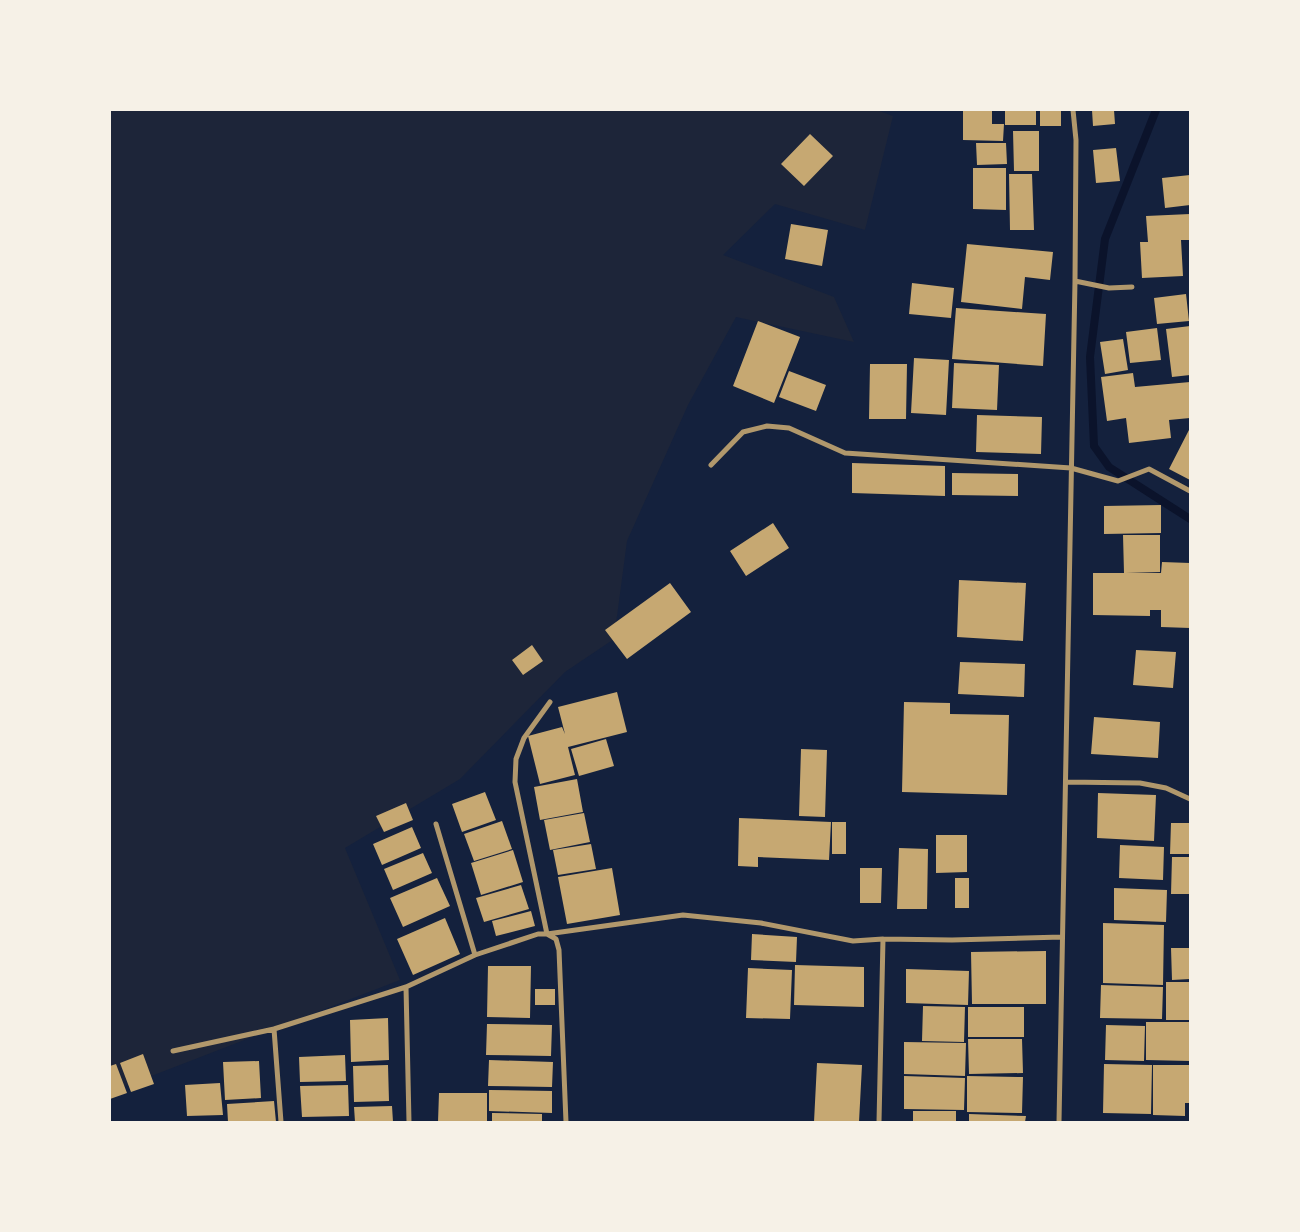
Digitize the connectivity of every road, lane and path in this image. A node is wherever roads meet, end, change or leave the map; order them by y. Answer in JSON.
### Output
{"nodes":[{"id":1,"x":1073,"y":110,"type":"edge"},
{"id":2,"x":1075,"y":281,"type":"junction"},
{"id":3,"x":1132,"y":287,"type":"dead end"},
{"id":4,"x":710,"y":465,"type":"dead end"},
{"id":5,"x":1071,"y":468,"type":"junction"},
{"id":6,"x":1190,"y":491,"type":"edge"},
{"id":7,"x":550,"y":702,"type":"dead end"},
{"id":8,"x":1066,"y":782,"type":"junction"},
{"id":9,"x":1190,"y":800,"type":"edge"},
{"id":10,"x":436,"y":824,"type":"dead end"},
{"id":11,"x":547,"y":934,"type":"junction"},
{"id":12,"x":1062,"y":937,"type":"junction"},
{"id":13,"x":883,"y":939,"type":"junction"},
{"id":14,"x":476,"y":955,"type":"junction"},
{"id":15,"x":406,"y":987,"type":"junction"},
{"id":16,"x":274,"y":1029,"type":"junction"},
{"id":17,"x":173,"y":1051,"type":"dead end"},
{"id":18,"x":281,"y":1122,"type":"edge"},
{"id":19,"x":409,"y":1122,"type":"edge"},
{"id":20,"x":566,"y":1122,"type":"edge"},
{"id":21,"x":879,"y":1122,"type":"edge"},
{"id":22,"x":1060,"y":1122,"type":"edge"}],
"edges":[{"from":1,"to":2,"type":"street"},
{"from":2,"to":3,"type":"street"},
{"from":2,"to":5,"type":"street"},
{"from":4,"to":5,"type":"street"},
{"from":5,"to":6,"type":"street"},
{"from":5,"to":8,"type":"street"},
{"from":7,"to":11,"type":"street"},
{"from":8,"to":9,"type":"street"},
{"from":8,"to":12,"type":"street"},
{"from":10,"to":14,"type":"street"},
{"from":11,"to":13,"type":"street"},
{"from":11,"to":14,"type":"street"},
{"from":11,"to":20,"type":"street"},
{"from":12,"to":13,"type":"street"},
{"from":12,"to":22,"type":"street"},
{"from":13,"to":21,"type":"street"},
{"from":14,"to":15,"type":"street"},
{"from":15,"to":16,"type":"street"},
{"from":15,"to":19,"type":"street"},
{"from":16,"to":17,"type":"street"},
{"from":16,"to":18,"type":"street"}]}
